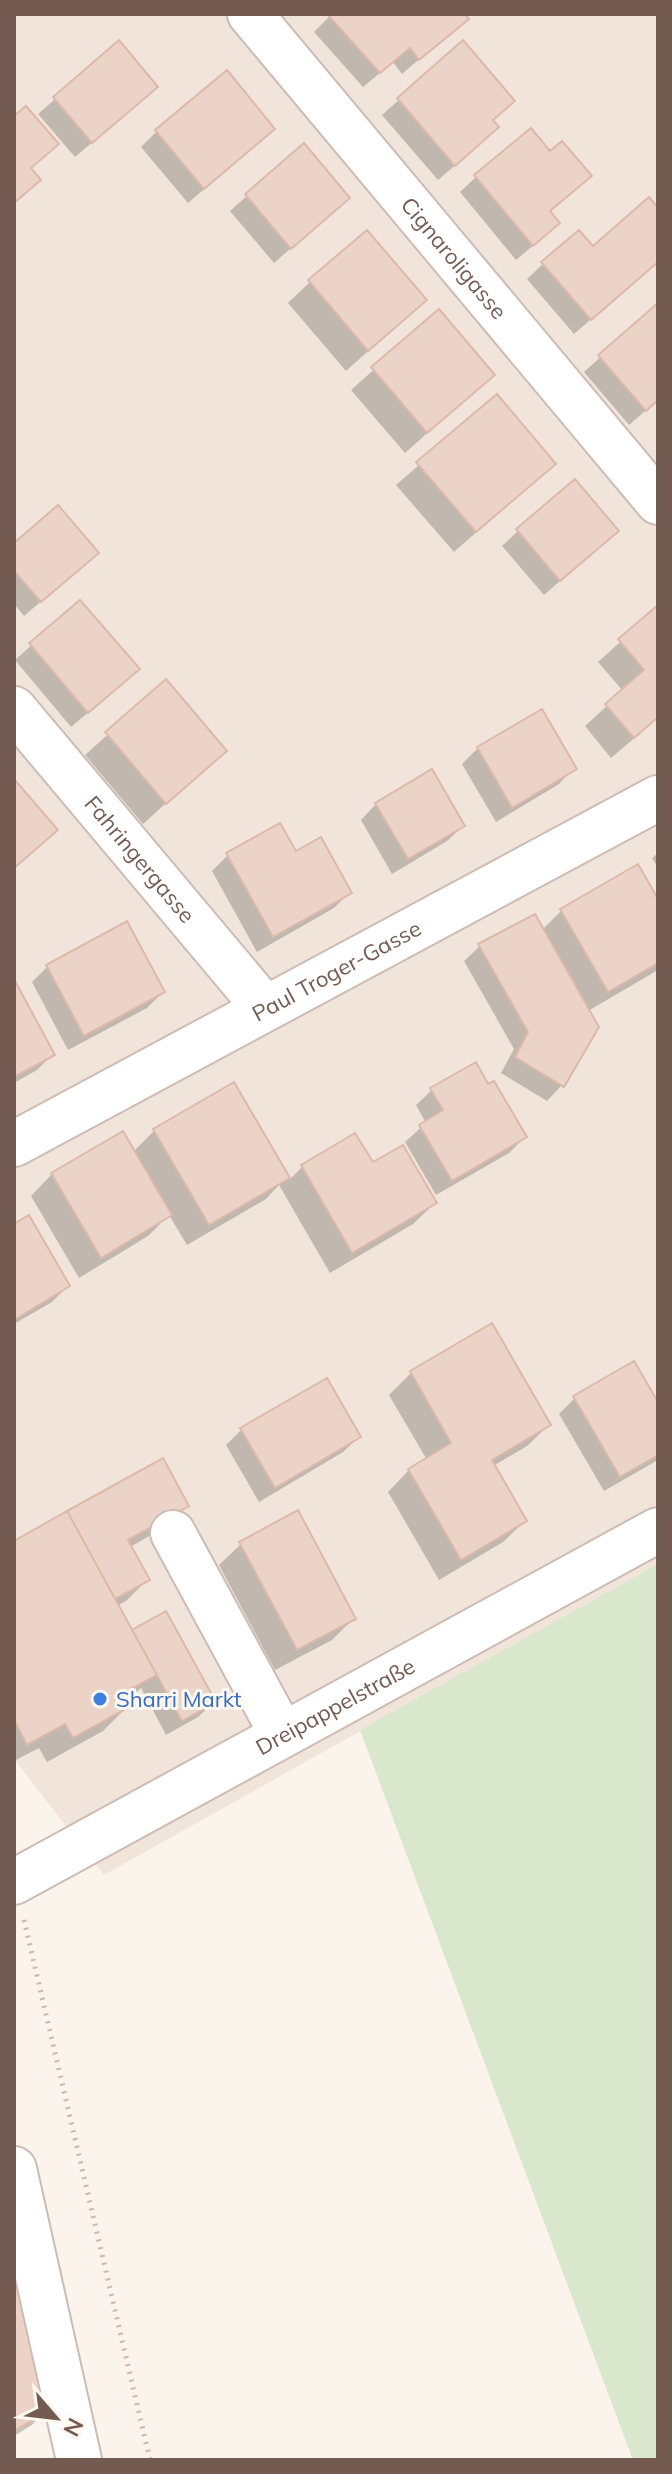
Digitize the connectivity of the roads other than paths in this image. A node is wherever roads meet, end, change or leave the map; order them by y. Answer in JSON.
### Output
{"nodes":[{"id":1,"x":250,"y":14,"type":"edge"},
{"id":2,"x":658,"y":502,"type":"edge"},
{"id":3,"x":14,"y":709,"type":"edge"},
{"id":4,"x":658,"y":798,"type":"edge"},
{"id":5,"x":265,"y":1008,"type":"junction"},
{"id":6,"x":14,"y":1144,"type":"edge"},
{"id":7,"x":658,"y":1530,"type":"edge"},
{"id":8,"x":173,"y":1533,"type":"dead end"},
{"id":9,"x":282,"y":1734,"type":"junction"},
{"id":10,"x":18,"y":1896,"type":"edge"},
{"id":11,"x":14,"y":2169,"type":"edge"},
{"id":12,"x":79,"y":2460,"type":"edge"}],
"edges":[{"from":1,"to":2,"type":"street","name":"Cignaroligasse"},
{"from":3,"to":5,"type":"street","name":"Fahringergasse"},
{"from":4,"to":5,"type":"street","name":"Paul Troger-Gasse"},
{"from":5,"to":6,"type":"street","name":"Paul Troger-Gasse"},
{"from":7,"to":9,"type":"street","name":"Dreipappelstraße"},
{"from":8,"to":9,"type":"street"},
{"from":9,"to":10,"type":"street","name":"Dreipappelstraße"},
{"from":11,"to":12,"type":"street"}]}
